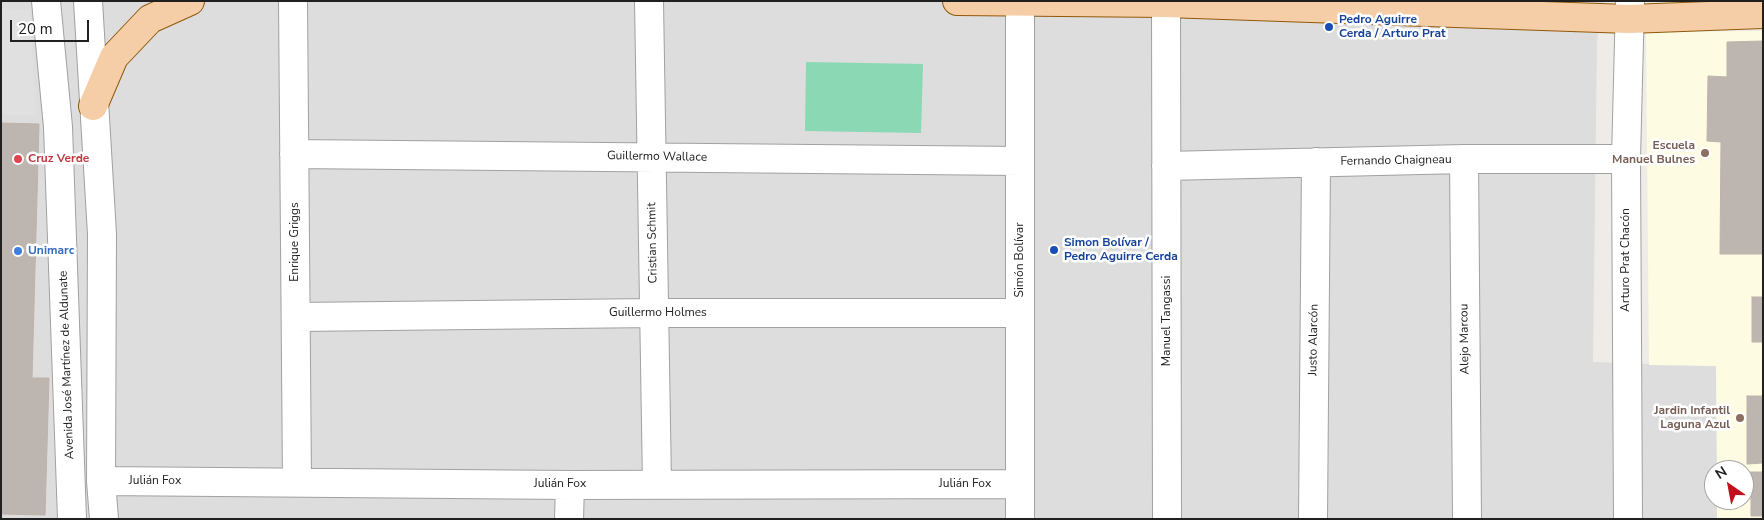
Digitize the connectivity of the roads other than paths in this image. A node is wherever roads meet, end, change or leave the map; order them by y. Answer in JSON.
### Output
{"nodes":[{"id":1,"x":46,"y":1,"type":"edge"},
{"id":2,"x":88,"y":1,"type":"edge"},
{"id":3,"x":190,"y":1,"type":"edge"},
{"id":4,"x":293,"y":1,"type":"edge"},
{"id":5,"x":650,"y":1,"type":"edge"},
{"id":6,"x":957,"y":1,"type":"edge"},
{"id":7,"x":1020,"y":2,"type":"edge"},
{"id":8,"x":1166,"y":3,"type":"junction"},
{"id":9,"x":1630,"y":10,"type":"edge"},
{"id":10,"x":1763,"y":14,"type":"edge"},
{"id":11,"x":93,"y":106,"type":"junction"},
{"id":12,"x":294,"y":154,"type":"junction"},
{"id":13,"x":652,"y":157,"type":"junction"},
{"id":14,"x":1464,"y":159,"type":"junction"},
{"id":15,"x":1626,"y":159,"type":"junction"},
{"id":16,"x":1020,"y":161,"type":"junction"},
{"id":17,"x":1316,"y":162,"type":"junction"},
{"id":18,"x":1166,"y":166,"type":"junction"},
{"id":19,"x":654,"y":313,"type":"junction"},
{"id":20,"x":1020,"y":313,"type":"junction"},
{"id":21,"x":296,"y":317,"type":"junction"},
{"id":22,"x":101,"y":481,"type":"junction"},
{"id":23,"x":297,"y":482,"type":"junction"},
{"id":24,"x":657,"y":484,"type":"junction"},
{"id":25,"x":1020,"y":484,"type":"junction"},
{"id":26,"x":570,"y":485,"type":"junction"},
{"id":27,"x":72,"y":519,"type":"edge"},
{"id":28,"x":104,"y":519,"type":"edge"},
{"id":29,"x":569,"y":519,"type":"edge"},
{"id":30,"x":1020,"y":519,"type":"edge"},
{"id":31,"x":1167,"y":519,"type":"edge"},
{"id":32,"x":1312,"y":519,"type":"edge"},
{"id":33,"x":1467,"y":519,"type":"edge"},
{"id":34,"x":1628,"y":519,"type":"edge"}],
"edges":[{"from":1,"to":27,"type":"street","name":"Avenida José Martínez de Aldunate"},
{"from":2,"to":11,"type":"street"},
{"from":3,"to":11,"type":"main road"},
{"from":4,"to":12,"type":"street","name":"Enrique Griggs"},
{"from":5,"to":13,"type":"street","name":"Cristian Schmit"},
{"from":6,"to":7,"type":"main road"},
{"from":7,"to":8,"type":"main road"},
{"from":7,"to":16,"type":"street","name":"Simón Bolívar"},
{"from":8,"to":9,"type":"main road"},
{"from":8,"to":18,"type":"street","name":"Manuel Tangassi"},
{"from":9,"to":10,"type":"main road"},
{"from":9,"to":15,"type":"street","name":"Arturo Prat Chacón"},
{"from":11,"to":22,"type":"street"},
{"from":12,"to":13,"type":"street","name":"Guillermo Wallace"},
{"from":12,"to":21,"type":"street","name":"Enrique Griggs"},
{"from":13,"to":16,"type":"street","name":"Guillermo Wallace"},
{"from":13,"to":19,"type":"street","name":"Cristian Schmit"},
{"from":14,"to":15,"type":"street","name":"Fernando Chaigneau"},
{"from":14,"to":17,"type":"street","name":"Fernando Chaigneau"},
{"from":14,"to":33,"type":"street","name":"Alejo Marcou"},
{"from":15,"to":34,"type":"street","name":"Arturo Prat Chacón"},
{"from":16,"to":20,"type":"street","name":"Simón Bolívar"},
{"from":17,"to":18,"type":"street","name":"Fernando Chaigneau"},
{"from":17,"to":32,"type":"street","name":"Justo Alarcón"},
{"from":18,"to":31,"type":"street","name":"Manuel Tangassi"},
{"from":19,"to":20,"type":"street","name":"Guillermo Holmes"},
{"from":19,"to":21,"type":"street","name":"Guillermo Holmes"},
{"from":19,"to":24,"type":"street","name":"Cristian Schmit"},
{"from":20,"to":25,"type":"street","name":"Simón Bolívar"},
{"from":21,"to":23,"type":"street","name":"Enrique Griggs"},
{"from":22,"to":23,"type":"street","name":"Julián Fox"},
{"from":22,"to":28,"type":"street"},
{"from":23,"to":26,"type":"street","name":"Julián Fox"},
{"from":24,"to":25,"type":"street","name":"Julián Fox"},
{"from":24,"to":26,"type":"street","name":"Julián Fox"},
{"from":25,"to":30,"type":"street","name":"Simón Bolívar"},
{"from":26,"to":29,"type":"street"}]}
